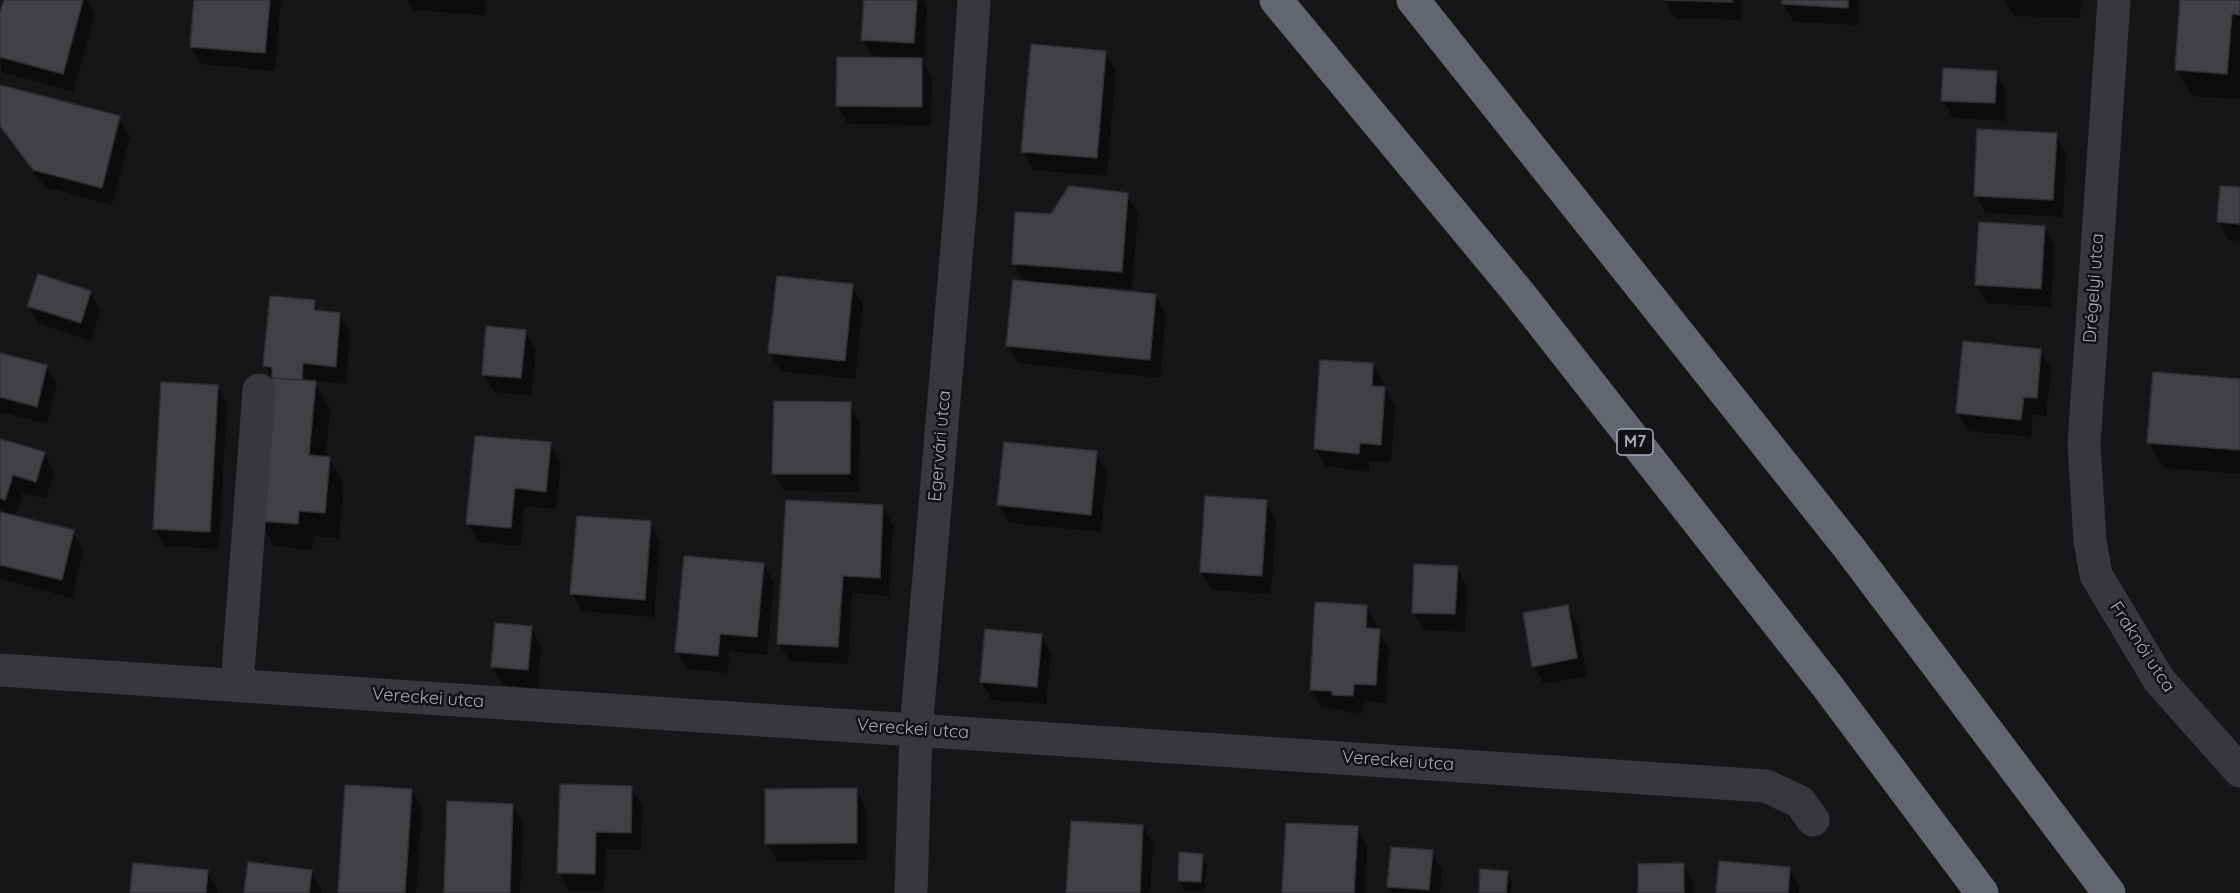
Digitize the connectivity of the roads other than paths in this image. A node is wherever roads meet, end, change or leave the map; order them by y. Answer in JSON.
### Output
{"nodes":[{"id":1,"x":974,"y":0,"type":"edge"},
{"id":2,"x":1276,"y":0,"type":"edge"},
{"id":3,"x":1413,"y":0,"type":"edge"},
{"id":4,"x":2114,"y":0,"type":"edge"},
{"id":5,"x":259,"y":390,"type":"dead end"},
{"id":6,"x":2096,"y":575,"type":"joint"},
{"id":7,"x":0,"y":669,"type":"edge"},
{"id":8,"x":237,"y":685,"type":"junction"},
{"id":9,"x":916,"y":730,"type":"junction"},
{"id":10,"x":2240,"y":771,"type":"edge"},
{"id":11,"x":1813,"y":820,"type":"dead end"},
{"id":12,"x":910,"y":893,"type":"edge"},
{"id":13,"x":1982,"y":893,"type":"edge"},
{"id":14,"x":2109,"y":893,"type":"edge"}],
"edges":[{"from":1,"to":9,"type":"street","name":"Egervári utca"},
{"from":2,"to":13,"type":"highway","number":"M7"},
{"from":3,"to":14,"type":"highway"},
{"from":4,"to":6,"type":"street","name":"Drégelyi utca"},
{"from":5,"to":8,"type":"street"},
{"from":6,"to":10,"type":"street","name":"Fraknói utca"},
{"from":7,"to":8,"type":"street","name":"Vereckei utca"},
{"from":8,"to":9,"type":"street","name":"Vereckei utca"},
{"from":9,"to":11,"type":"street","name":"Vereckei utca"},
{"from":9,"to":12,"type":"street","name":"Egervári utca"}]}
